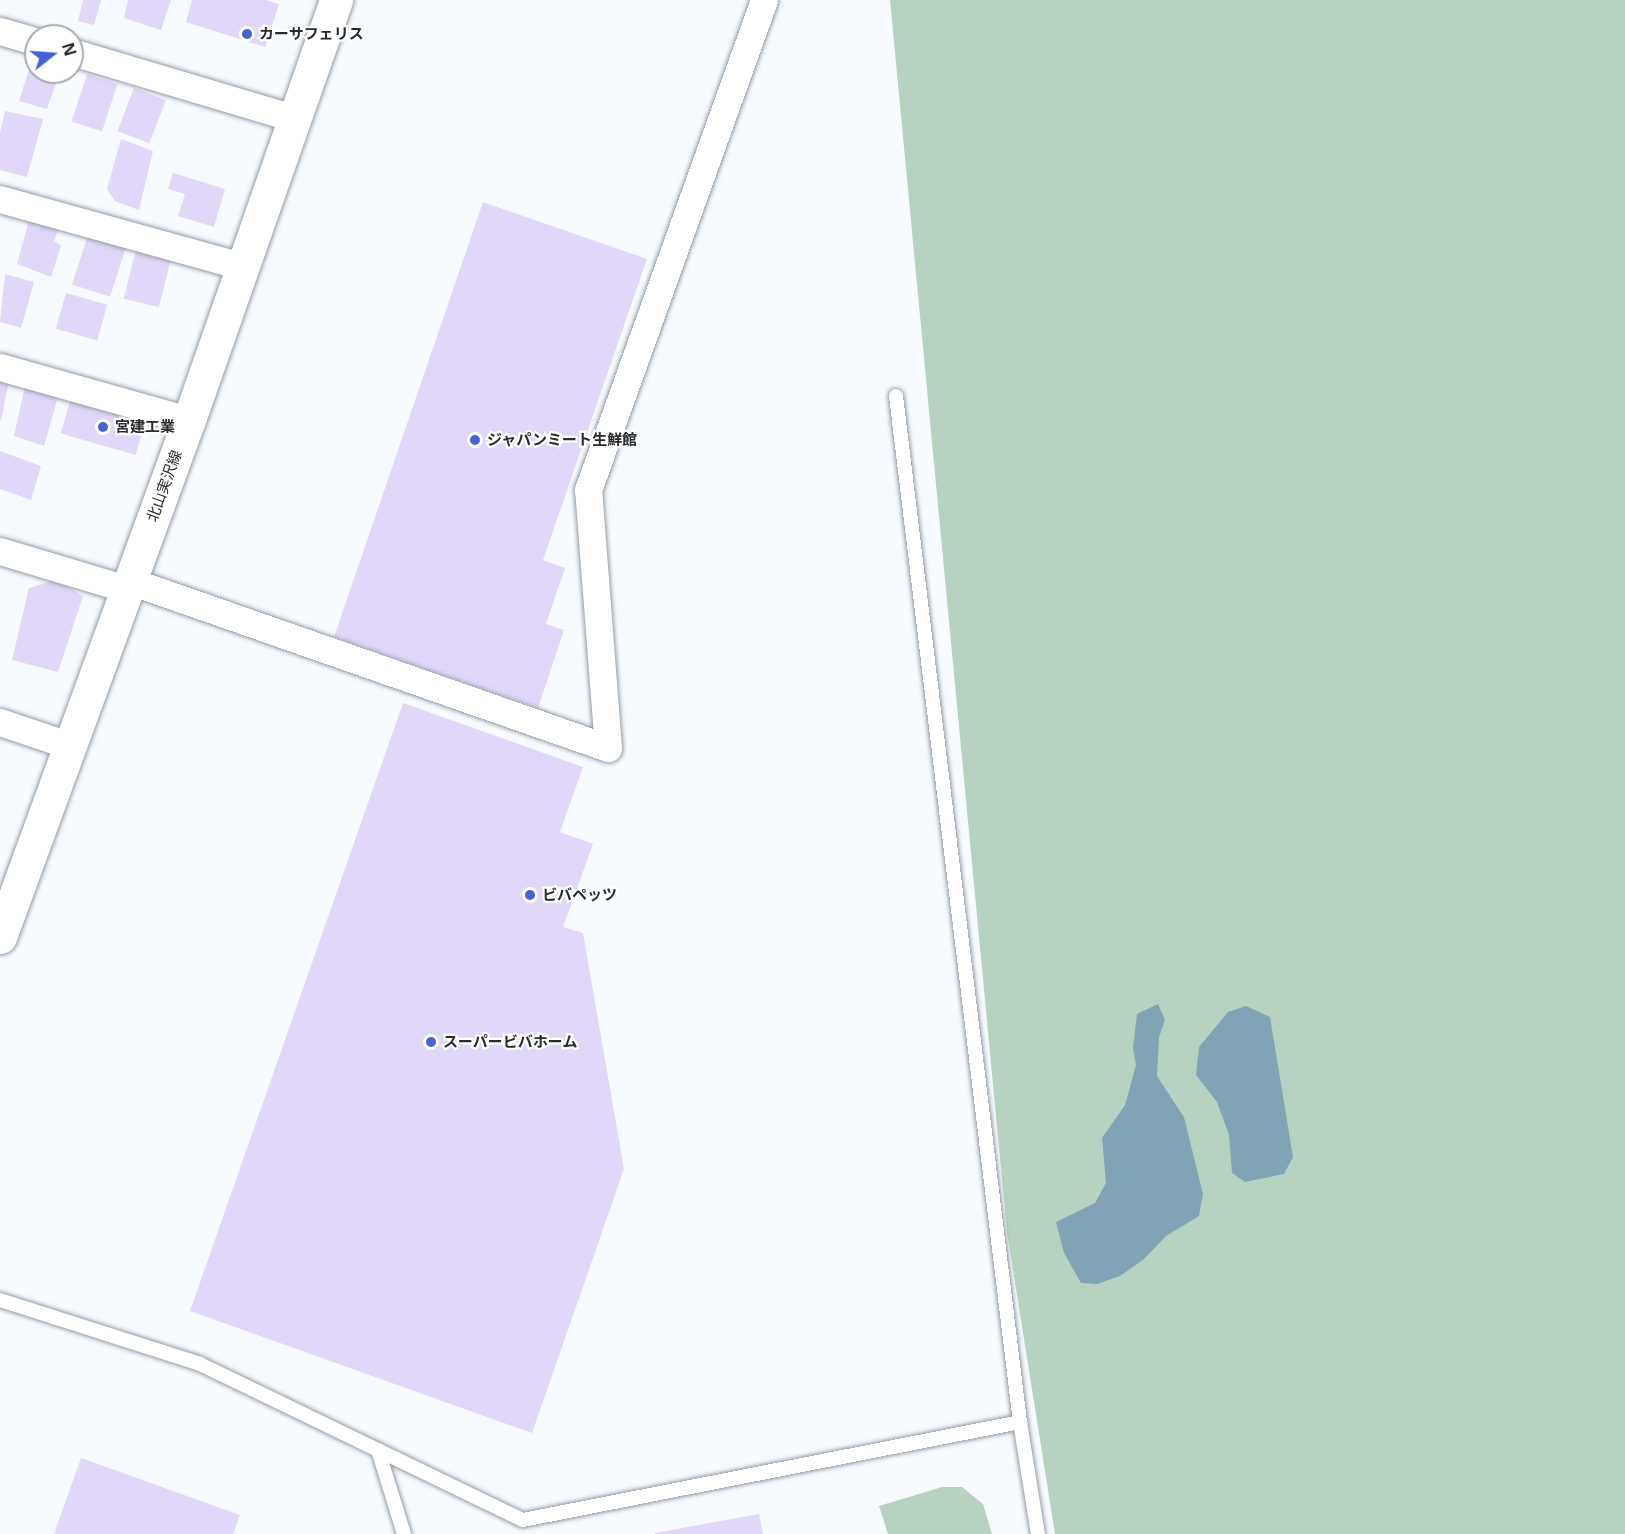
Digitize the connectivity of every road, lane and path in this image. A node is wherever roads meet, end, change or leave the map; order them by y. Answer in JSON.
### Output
{"nodes":[{"id":1,"x":336,"y":0,"type":"edge"},
{"id":2,"x":764,"y":0,"type":"edge"},
{"id":3,"x":0,"y":31,"type":"edge"},
{"id":4,"x":24,"y":38,"type":"edge"},
{"id":5,"x":84,"y":56,"type":"edge"},
{"id":6,"x":293,"y":118,"type":"junction"},
{"id":7,"x":0,"y":199,"type":"edge"},
{"id":8,"x":242,"y":266,"type":"junction"},
{"id":9,"x":0,"y":367,"type":"edge"},
{"id":10,"x":896,"y":396,"type":"dead end"},
{"id":11,"x":189,"y":420,"type":"junction"},
{"id":12,"x":0,"y":551,"type":"edge"},
{"id":13,"x":128,"y":585,"type":"junction"},
{"id":14,"x":0,"y":722,"type":"edge"},
{"id":15,"x":71,"y":746,"type":"junction"},
{"id":16,"x":7,"y":895,"type":"edge"},
{"id":17,"x":0,"y":937,"type":"edge"},
{"id":18,"x":0,"y":1300,"type":"edge"},
{"id":19,"x":1020,"y":1422,"type":"junction"},
{"id":20,"x":378,"y":1450,"type":"junction"},
{"id":21,"x":404,"y":1534,"type":"edge"},
{"id":22,"x":1038,"y":1534,"type":"edge"}],
"edges":[{"from":1,"to":6,"type":"street","name":"北山実沢線"},
{"from":2,"to":13,"type":"street"},
{"from":3,"to":4,"type":"street"},
{"from":5,"to":6,"type":"street"},
{"from":6,"to":8,"type":"street","name":"北山実沢線"},
{"from":7,"to":8,"type":"street"},
{"from":8,"to":11,"type":"street","name":"北山実沢線"},
{"from":9,"to":11,"type":"street"},
{"from":10,"to":19,"type":"lane"},
{"from":11,"to":13,"type":"street","name":"北山実沢線"},
{"from":12,"to":13,"type":"street"},
{"from":13,"to":15,"type":"street","name":"北山実沢線"},
{"from":14,"to":15,"type":"street"},
{"from":15,"to":16,"type":"street","name":"北山実沢線"},
{"from":16,"to":17,"type":"street","name":"北山実沢線"},
{"from":18,"to":20,"type":"lane"},
{"from":19,"to":20,"type":"lane"},
{"from":19,"to":22,"type":"lane"},
{"from":20,"to":21,"type":"lane"}]}
